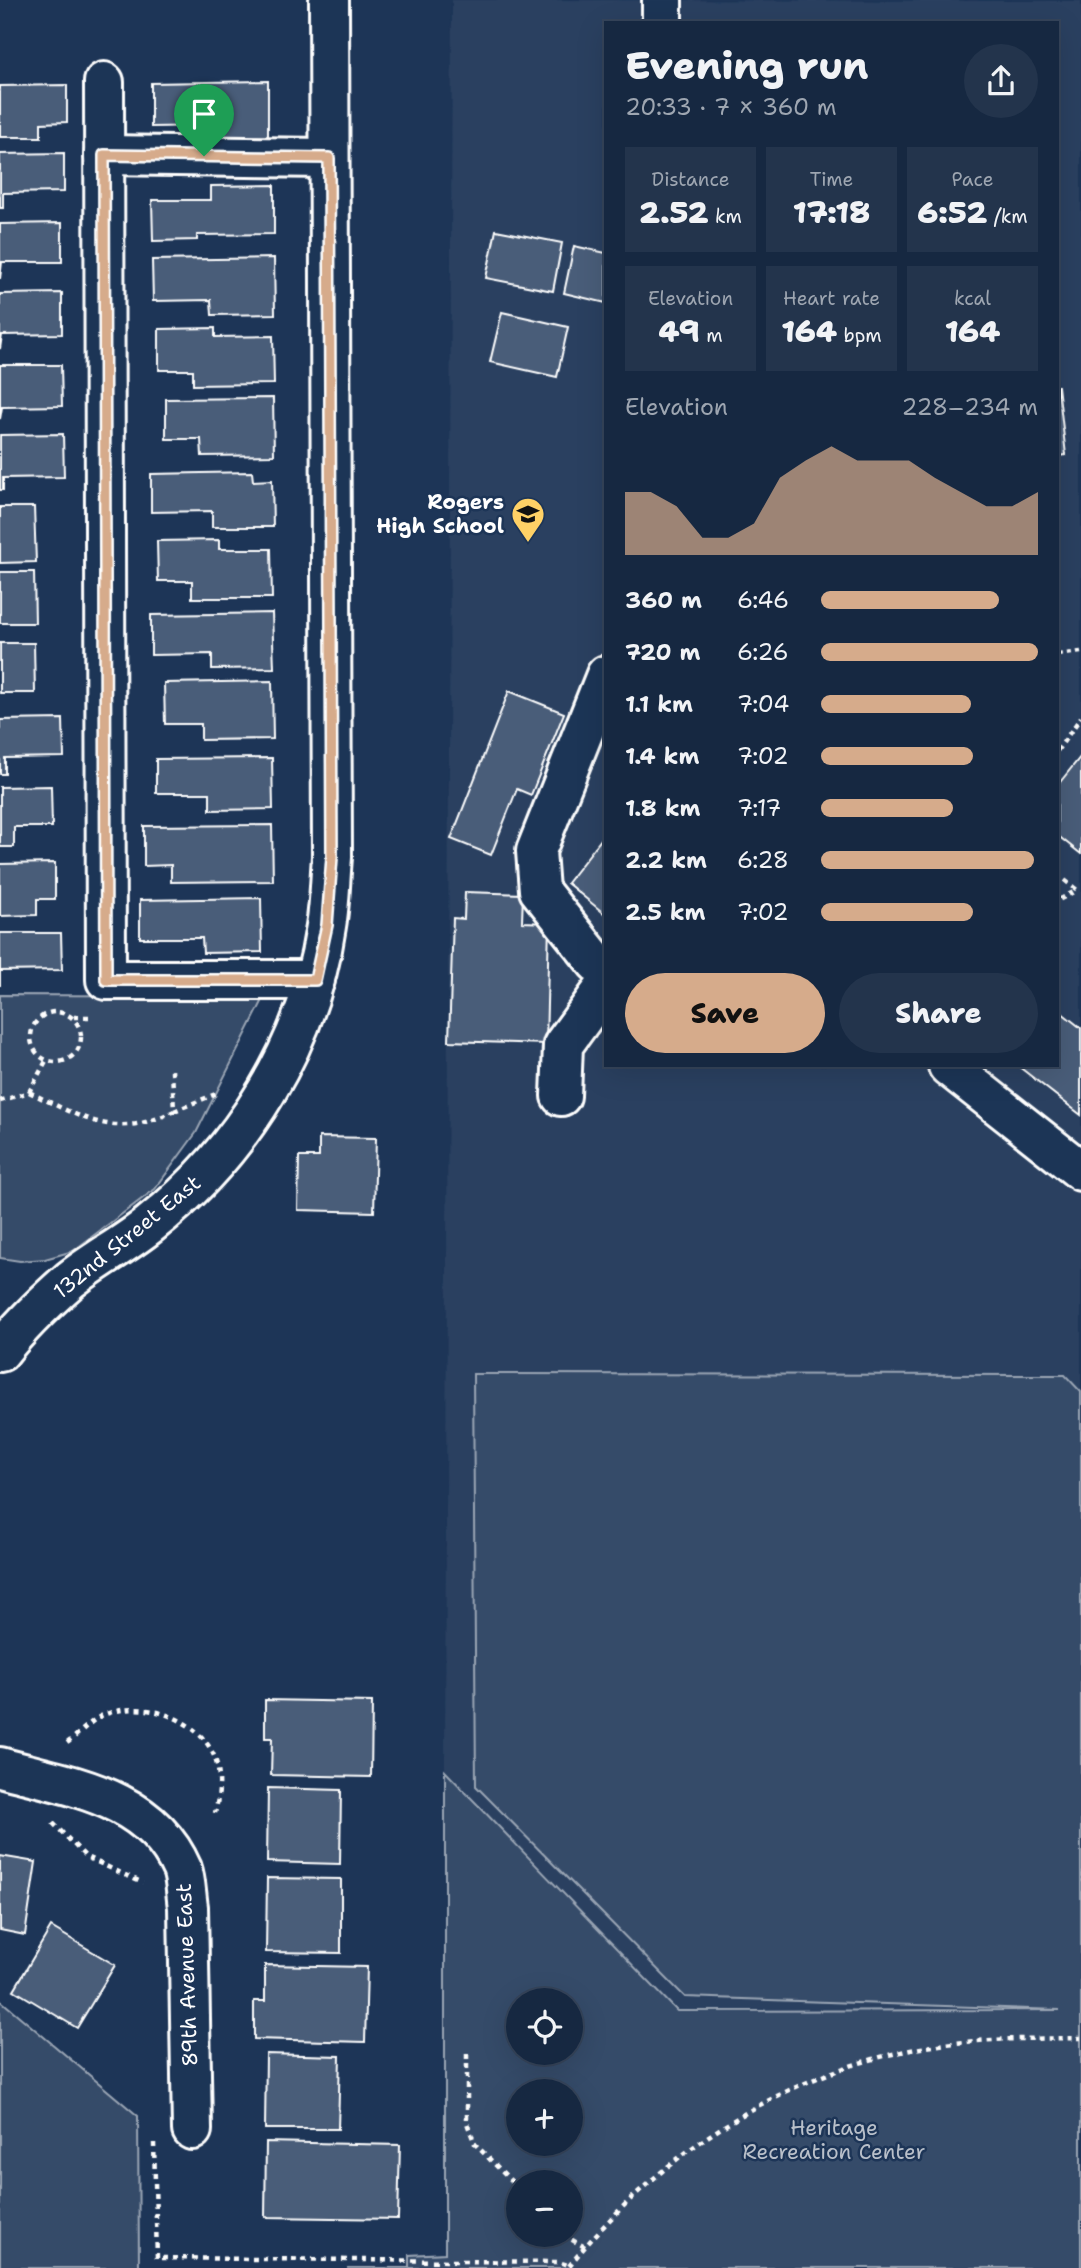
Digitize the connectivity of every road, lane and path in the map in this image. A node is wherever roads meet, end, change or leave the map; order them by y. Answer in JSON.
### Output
{"nodes":[{"id":1,"x":329,"y":0,"type":"edge"},
{"id":2,"x":662,"y":0,"type":"edge"},
{"id":3,"x":663,"y":21,"type":"edge"},
{"id":4,"x":104,"y":82,"type":"dead end"},
{"id":5,"x":104,"y":155,"type":"junction"},
{"id":6,"x":329,"y":158,"type":"junction"},
{"id":7,"x":1081,"y":652,"type":"edge"},
{"id":8,"x":1059,"y":655,"type":"edge"},
{"id":9,"x":604,"y":680,"type":"edge"},
{"id":10,"x":1081,"y":717,"type":"edge"},
{"id":11,"x":1059,"y":748,"type":"edge"},
{"id":12,"x":1059,"y":876,"type":"edge"},
{"id":13,"x":1059,"y":900,"type":"edge"},
{"id":14,"x":604,"y":966,"type":"edge"},
{"id":15,"x":315,"y":980,"type":"junction"},
{"id":16,"x":604,"y":989,"type":"edge"},
{"id":17,"x":46,"y":1060,"type":"junction"},
{"id":18,"x":949,"y":1067,"type":"edge"},
{"id":19,"x":172,"y":1070,"type":"dead end"},
{"id":20,"x":29,"y":1092,"type":"junction"},
{"id":21,"x":561,"y":1096,"type":"dead end"},
{"id":22,"x":0,"y":1101,"type":"edge"},
{"id":23,"x":1081,"y":1171,"type":"edge"},
{"id":24,"x":5,"y":1335,"type":"edge"},
{"id":25,"x":62,"y":1748,"type":"dead end"},
{"id":26,"x":0,"y":1767,"type":"edge"},
{"id":27,"x":215,"y":1813,"type":"dead end"},
{"id":28,"x":48,"y":1816,"type":"dead end"},
{"id":29,"x":149,"y":1887,"type":"dead end"},
{"id":30,"x":1081,"y":2038,"type":"edge"},
{"id":31,"x":467,"y":2054,"type":"dead end"},
{"id":32,"x":191,"y":2130,"type":"dead end"},
{"id":33,"x":153,"y":2134,"type":"dead end"},
{"id":34,"x":506,"y":2176,"type":"edge"},
{"id":35,"x":585,"y":2247,"type":"joint"},
{"id":36,"x":569,"y":2267,"type":"edge"}],
"edges":[{"from":1,"to":6,"type":"street","name":"132nd Street East"},
{"from":2,"to":3,"type":"street"},
{"from":4,"to":5,"type":"street"},
{"from":5,"to":6,"type":"street"},
{"from":5,"to":15,"type":"street"},
{"from":6,"to":15,"type":"street","name":"132nd Street East"},
{"from":7,"to":8,"type":"path"},
{"from":9,"to":14,"type":"street"},
{"from":10,"to":11,"type":"path"},
{"from":12,"to":13,"type":"path"},
{"from":15,"to":24,"type":"street","name":"132nd Street East"},
{"from":16,"to":21,"type":"street"},
{"from":17,"to":17,"type":"path"},
{"from":17,"to":20,"type":"path"},
{"from":18,"to":23,"type":"street"},
{"from":19,"to":20,"type":"path"},
{"from":20,"to":22,"type":"path"},
{"from":25,"to":27,"type":"path"},
{"from":26,"to":32,"type":"street","name":"89th Avenue East"},
{"from":28,"to":29,"type":"path"},
{"from":30,"to":35,"type":"path"},
{"from":31,"to":34,"type":"path"},
{"from":33,"to":36,"type":"path"},
{"from":35,"to":36,"type":"path"}]}
